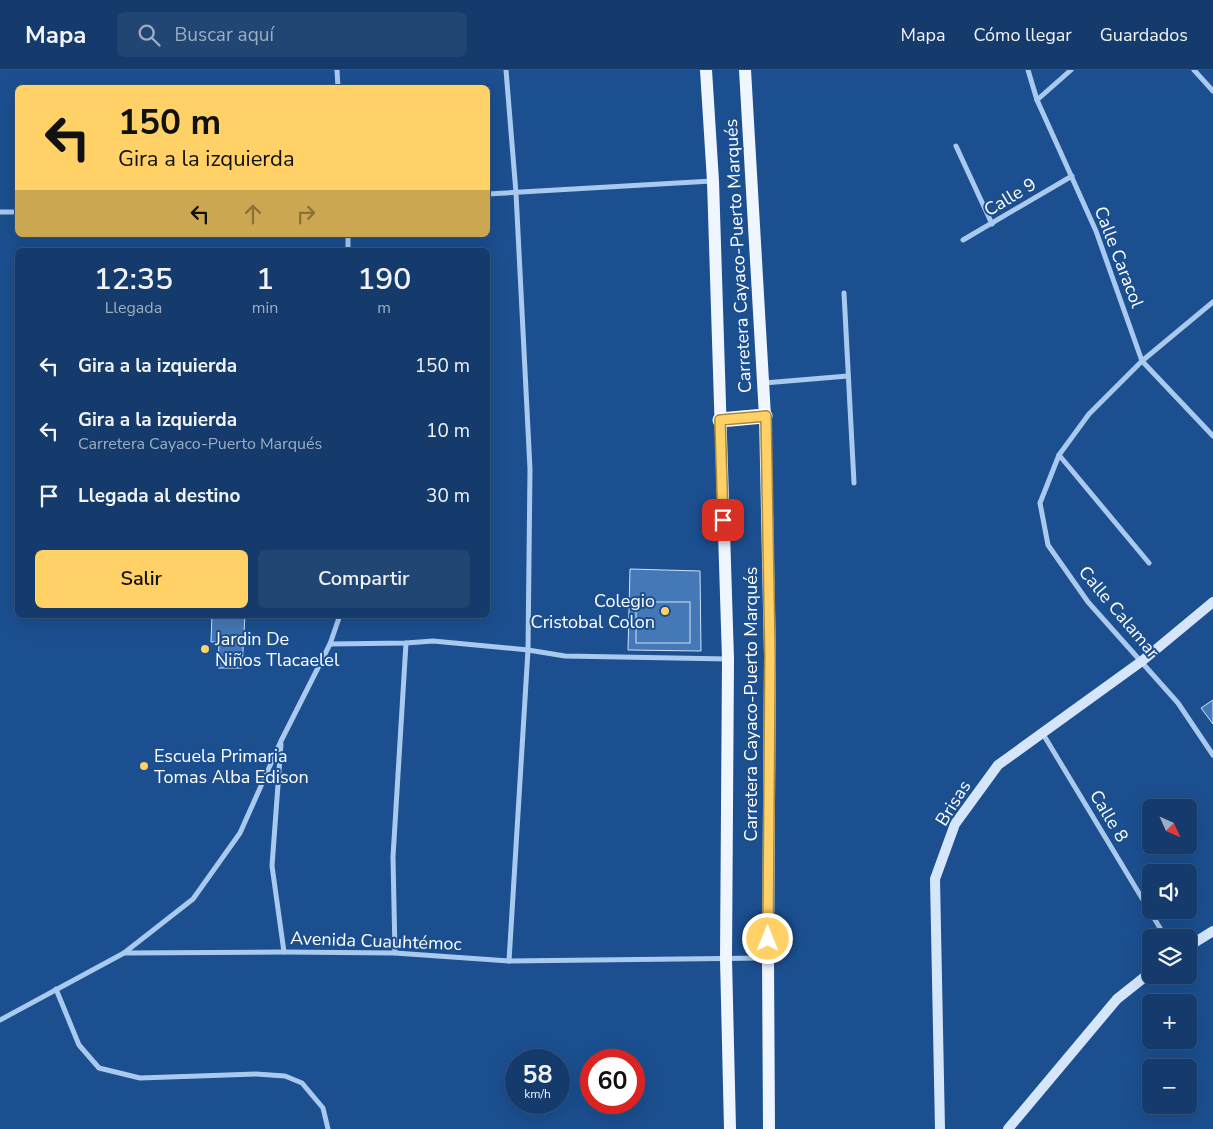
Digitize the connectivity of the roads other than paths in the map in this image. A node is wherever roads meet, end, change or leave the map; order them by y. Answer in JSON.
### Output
{"nodes":[{"id":1,"x":336,"y":70,"type":"edge"},
{"id":2,"x":506,"y":70,"type":"edge"},
{"id":3,"x":706,"y":70,"type":"edge"},
{"id":4,"x":744,"y":70,"type":"edge"},
{"id":5,"x":1028,"y":70,"type":"edge"},
{"id":6,"x":1072,"y":70,"type":"edge"},
{"id":7,"x":1194,"y":70,"type":"edge"},
{"id":8,"x":338,"y":85,"type":"edge"},
{"id":9,"x":1213,"y":91,"type":"edge"},
{"id":10,"x":1037,"y":100,"type":"junction"},
{"id":11,"x":956,"y":146,"type":"dead end"},
{"id":12,"x":1072,"y":176,"type":"junction"},
{"id":13,"x":712,"y":181,"type":"junction"},
{"id":14,"x":516,"y":193,"type":"junction"},
{"id":15,"x":490,"y":194,"type":"edge"},
{"id":16,"x":0,"y":212,"type":"edge"},
{"id":17,"x":15,"y":212,"type":"edge"},
{"id":18,"x":992,"y":224,"type":"junction"},
{"id":19,"x":963,"y":240,"type":"dead end"},
{"id":20,"x":844,"y":293,"type":"dead end"},
{"id":21,"x":1213,"y":302,"type":"edge"},
{"id":22,"x":1142,"y":361,"type":"junction"},
{"id":23,"x":848,"y":376,"type":"junction"},
{"id":24,"x":763,"y":383,"type":"junction"},
{"id":25,"x":766,"y":416,"type":"junction"},
{"id":26,"x":720,"y":420,"type":"junction"},
{"id":27,"x":1213,"y":436,"type":"edge"},
{"id":28,"x":1059,"y":455,"type":"junction"},
{"id":29,"x":854,"y":483,"type":"dead end"},
{"id":30,"x":1149,"y":563,"type":"dead end"},
{"id":31,"x":1213,"y":602,"type":"edge"},
{"id":32,"x":339,"y":618,"type":"edge"},
{"id":33,"x":406,"y":643,"type":"junction"},
{"id":34,"x":330,"y":644,"type":"junction"},
{"id":35,"x":528,"y":650,"type":"junction"},
{"id":36,"x":728,"y":659,"type":"junction"},
{"id":37,"x":1142,"y":661,"type":"junction"},
{"id":38,"x":1044,"y":734,"type":"junction"},
{"id":39,"x":281,"y":741,"type":"junction"},
{"id":40,"x":1213,"y":755,"type":"edge"},
{"id":41,"x":1161,"y":929,"type":"edge"},
{"id":42,"x":1213,"y":931,"type":"edge"},
{"id":43,"x":1197,"y":941,"type":"edge"},
{"id":44,"x":284,"y":952,"type":"junction"},
{"id":45,"x":395,"y":953,"type":"junction"},
{"id":46,"x":124,"y":954,"type":"junction"},
{"id":47,"x":726,"y":958,"type":"junction"},
{"id":48,"x":768,"y":958,"type":"junction"},
{"id":49,"x":509,"y":961,"type":"junction"},
{"id":50,"x":1142,"y":979,"type":"edge"},
{"id":51,"x":56,"y":990,"type":"junction"},
{"id":52,"x":0,"y":1020,"type":"edge"},
{"id":53,"x":328,"y":1129,"type":"edge"},
{"id":54,"x":730,"y":1129,"type":"edge"},
{"id":55,"x":769,"y":1129,"type":"edge"},
{"id":56,"x":940,"y":1129,"type":"edge"},
{"id":57,"x":1008,"y":1129,"type":"edge"}],
"edges":[{"from":1,"to":8,"type":"street"},
{"from":2,"to":14,"type":"street"},
{"from":3,"to":13,"type":"main road","name":"Carretera Cayaco-Puerto Marqués"},
{"from":4,"to":24,"type":"main road","name":"Carretera Cayaco-Puerto Marqués"},
{"from":5,"to":10,"type":"street","name":"Calle Caracol"},
{"from":6,"to":10,"type":"street"},
{"from":7,"to":9,"type":"street"},
{"from":10,"to":12,"type":"street","name":"Calle Caracol"},
{"from":11,"to":18,"type":"street"},
{"from":12,"to":18,"type":"street","name":"Calle 9"},
{"from":12,"to":22,"type":"street","name":"Calle Caracol"},
{"from":13,"to":14,"type":"street"},
{"from":13,"to":26,"type":"main road","name":"Carretera Cayaco-Puerto Marqués"},
{"from":14,"to":15,"type":"street"},
{"from":14,"to":35,"type":"street"},
{"from":16,"to":17,"type":"street"},
{"from":18,"to":19,"type":"street","name":"Calle 9"},
{"from":20,"to":23,"type":"street"},
{"from":21,"to":22,"type":"street","name":"Calle Calamar"},
{"from":22,"to":27,"type":"street","name":"Calle Caracol"},
{"from":22,"to":28,"type":"street","name":"Calle Calamar"},
{"from":23,"to":24,"type":"street"},
{"from":23,"to":29,"type":"street"},
{"from":24,"to":25,"type":"main road","name":"Carretera Cayaco-Puerto Marqués"},
{"from":25,"to":26,"type":"highway"},
{"from":25,"to":48,"type":"main road","name":"Carretera Cayaco-Puerto Marqués"},
{"from":26,"to":36,"type":"main road","name":"Carretera Cayaco-Puerto Marqués"},
{"from":28,"to":30,"type":"street"},
{"from":28,"to":37,"type":"street","name":"Calle Calamar"},
{"from":31,"to":37,"type":"street","name":"Brisas"},
{"from":32,"to":34,"type":"street"},
{"from":33,"to":34,"type":"street"},
{"from":33,"to":35,"type":"street"},
{"from":33,"to":45,"type":"street"},
{"from":34,"to":39,"type":"street"},
{"from":35,"to":36,"type":"street"},
{"from":35,"to":49,"type":"street"},
{"from":36,"to":47,"type":"main road","name":"Carretera Cayaco-Puerto Marqués"},
{"from":37,"to":38,"type":"street","name":"Brisas"},
{"from":37,"to":40,"type":"street","name":"Calle Calamar"},
{"from":38,"to":41,"type":"street","name":"Calle 8"},
{"from":38,"to":56,"type":"street","name":"Brisas"},
{"from":39,"to":44,"type":"street"},
{"from":39,"to":46,"type":"street"},
{"from":42,"to":43,"type":"street"},
{"from":44,"to":45,"type":"street","name":"Avenida Cuauhtémoc"},
{"from":44,"to":46,"type":"street","name":"Avenida Cuauhtémoc"},
{"from":45,"to":49,"type":"street","name":"Avenida Cuauhtémoc"},
{"from":46,"to":51,"type":"street","name":"Avenida Cuauhtémoc"},
{"from":47,"to":48,"type":"street","name":"Avenida Cuauhtémoc"},
{"from":47,"to":49,"type":"street","name":"Avenida Cuauhtémoc"},
{"from":47,"to":54,"type":"main road","name":"Carretera Cayaco-Puerto Marqués"},
{"from":48,"to":55,"type":"main road","name":"Carretera Cayaco-Puerto Marqués"},
{"from":50,"to":57,"type":"street"},
{"from":51,"to":52,"type":"street","name":"Avenida Cuauhtémoc"},
{"from":51,"to":53,"type":"street"}]}
